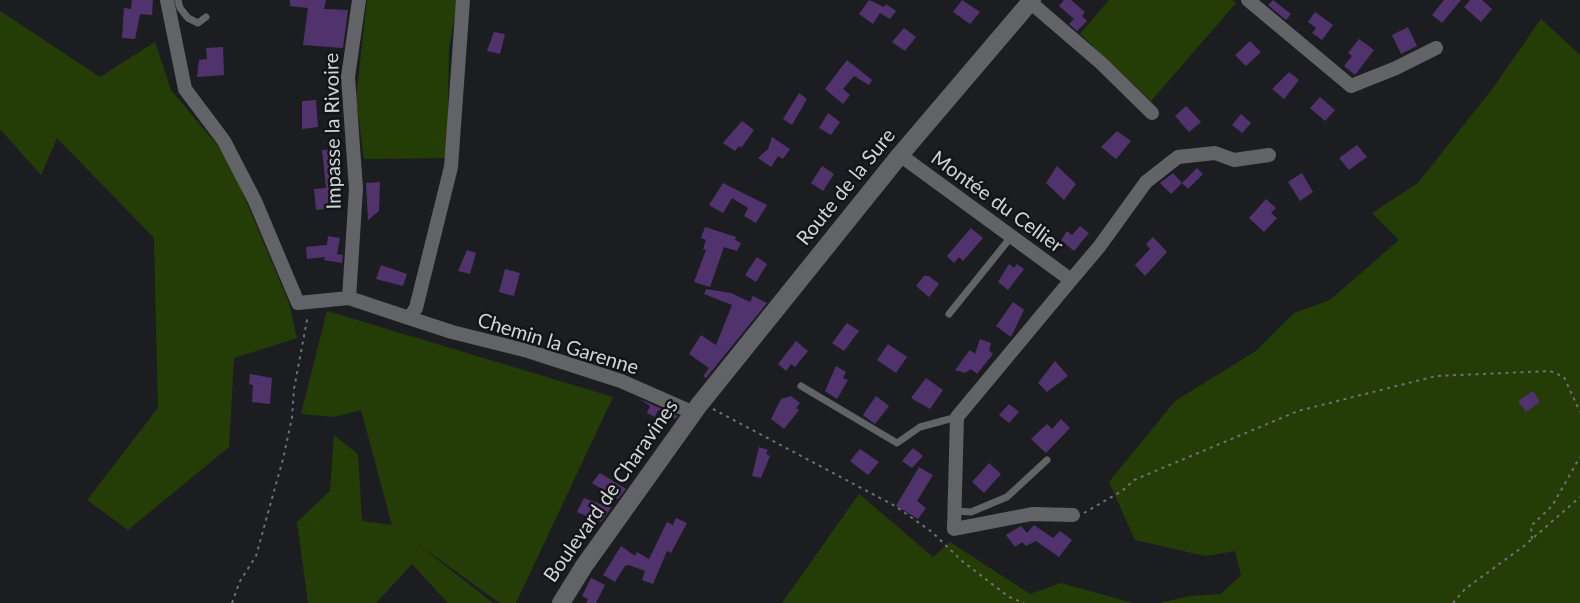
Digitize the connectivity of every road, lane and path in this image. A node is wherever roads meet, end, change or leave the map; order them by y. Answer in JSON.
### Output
{"nodes":[{"id":1,"x":167,"y":0,"type":"edge"},
{"id":2,"x":178,"y":0,"type":"edge"},
{"id":3,"x":359,"y":0,"type":"edge"},
{"id":4,"x":463,"y":0,"type":"edge"},
{"id":5,"x":1248,"y":0,"type":"edge"},
{"id":6,"x":1031,"y":1,"type":"edge"},
{"id":7,"x":206,"y":17,"type":"dead end"},
{"id":8,"x":1436,"y":48,"type":"dead end"},
{"id":9,"x":1152,"y":113,"type":"dead end"},
{"id":10,"x":1269,"y":154,"type":"dead end"},
{"id":11,"x":900,"y":155,"type":"junction"},
{"id":12,"x":1011,"y":237,"type":"junction"},
{"id":13,"x":1071,"y":280,"type":"junction"},
{"id":14,"x":350,"y":298,"type":"junction"},
{"id":15,"x":304,"y":302,"type":"junction"},
{"id":16,"x":949,"y":314,"type":"dead end"},
{"id":17,"x":409,"y":318,"type":"junction"},
{"id":18,"x":801,"y":386,"type":"dead end"},
{"id":19,"x":696,"y":409,"type":"junction"},
{"id":20,"x":1580,"y":412,"type":"edge"},
{"id":21,"x":957,"y":417,"type":"junction"},
{"id":22,"x":1580,"y":457,"type":"edge"},
{"id":23,"x":1047,"y":460,"type":"dead end"},
{"id":24,"x":1580,"y":497,"type":"edge"},
{"id":25,"x":955,"y":511,"type":"junction"},
{"id":26,"x":1073,"y":515,"type":"joint"},
{"id":27,"x":1532,"y":539,"type":"junction"},
{"id":28,"x":232,"y":603,"type":"edge"},
{"id":29,"x":561,"y":603,"type":"edge"},
{"id":30,"x":1024,"y":603,"type":"edge"},
{"id":31,"x":1453,"y":603,"type":"edge"}],
"edges":[{"from":1,"to":15,"type":"street"},
{"from":2,"to":7,"type":"lane"},
{"from":3,"to":14,"type":"street","name":"Impasse la Rivoire"},
{"from":4,"to":17,"type":"street"},
{"from":5,"to":8,"type":"street"},
{"from":6,"to":9,"type":"street"},
{"from":6,"to":11,"type":"main road","name":"Route de la Sure"},
{"from":10,"to":13,"type":"street","name":"Montée du Cellier"},
{"from":11,"to":12,"type":"street","name":"Montée du Cellier"},
{"from":11,"to":19,"type":"main road","name":"Route de la Sure"},
{"from":12,"to":13,"type":"street","name":"Montée du Cellier"},
{"from":12,"to":16,"type":"lane"},
{"from":13,"to":21,"type":"street","name":"Montée du Cellier"},
{"from":14,"to":15,"type":"street","name":"Chemin la Garenne"},
{"from":14,"to":17,"type":"street","name":"Chemin la Garenne"},
{"from":15,"to":28,"type":"path"},
{"from":17,"to":19,"type":"street","name":"Chemin la Garenne"},
{"from":18,"to":21,"type":"lane"},
{"from":19,"to":29,"type":"main road","name":"Boulevard de Charavines"},
{"from":19,"to":30,"type":"path"},
{"from":20,"to":26,"type":"path"},
{"from":21,"to":25,"type":"street"},
{"from":22,"to":27,"type":"path"},
{"from":23,"to":25,"type":"lane"},
{"from":24,"to":27,"type":"path"},
{"from":25,"to":26,"type":"street"},
{"from":27,"to":31,"type":"path"}]}
